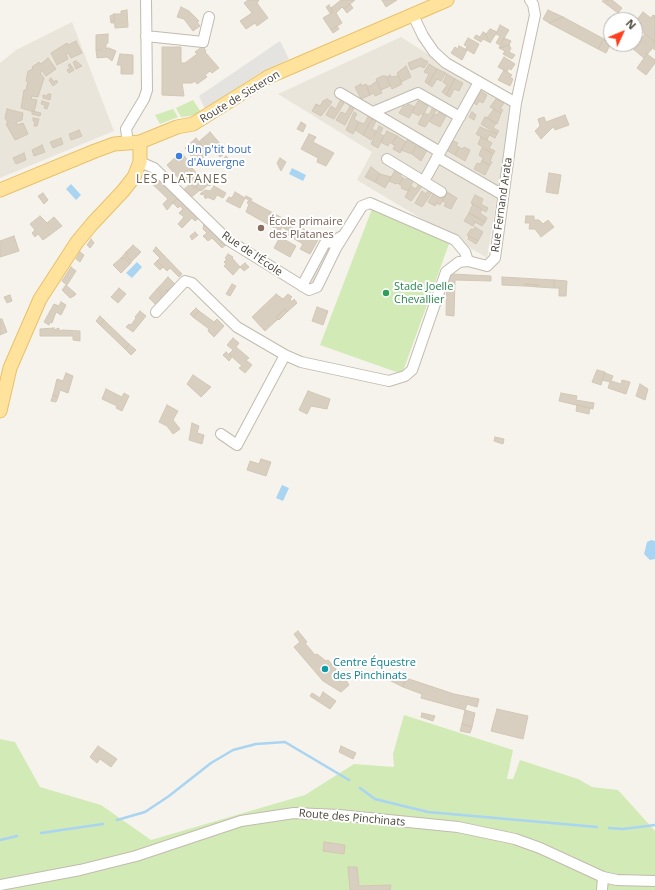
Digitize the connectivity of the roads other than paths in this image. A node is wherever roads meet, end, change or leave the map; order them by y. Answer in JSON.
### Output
{"nodes":[{"id":1,"x":146,"y":0,"type":"edge"},
{"id":2,"x":447,"y":0,"type":"edge"},
{"id":3,"x":530,"y":0,"type":"edge"},
{"id":4,"x":413,"y":14,"type":"junction"},
{"id":5,"x":209,"y":17,"type":"dead end"},
{"id":6,"x":146,"y":36,"type":"junction"},
{"id":7,"x":479,"y":82,"type":"junction"},
{"id":8,"x":340,"y":93,"type":"dead end"},
{"id":9,"x":516,"y":103,"type":"junction"},
{"id":10,"x":373,"y":112,"type":"junction"},
{"id":11,"x":460,"y":117,"type":"junction"},
{"id":12,"x":134,"y":142,"type":"junction"},
{"id":13,"x":438,"y":155,"type":"junction"},
{"id":14,"x":387,"y":159,"type":"dead end"},
{"id":15,"x":140,"y":162,"type":"junction"},
{"id":16,"x":424,"y":181,"type":"junction"},
{"id":17,"x":0,"y":190,"type":"edge"},
{"id":18,"x":442,"y":192,"type":"dead end"},
{"id":19,"x":503,"y":195,"type":"junction"},
{"id":20,"x":346,"y":234,"type":"junction"},
{"id":21,"x":468,"y":261,"type":"junction"},
{"id":22,"x":302,"y":286,"type":"junction"},
{"id":23,"x":156,"y":312,"type":"dead end"},
{"id":24,"x":285,"y":355,"type":"junction"},
{"id":25,"x":0,"y":411,"type":"edge"},
{"id":26,"x":222,"y":434,"type":"dead end"},
{"id":27,"x":603,"y":877,"type":"junction"},
{"id":28,"x":655,"y":882,"type":"edge"},
{"id":29,"x":0,"y":885,"type":"edge"},
{"id":30,"x":602,"y":890,"type":"edge"}],
"edges":[{"from":1,"to":6,"type":"street"},
{"from":2,"to":4,"type":"main road","name":"Route de Sisteron"},
{"from":3,"to":9,"type":"street","name":"Rue Fernand Arata"},
{"from":4,"to":7,"type":"street"},
{"from":4,"to":12,"type":"main road","name":"Route de Sisteron"},
{"from":5,"to":6,"type":"street"},
{"from":6,"to":12,"type":"street"},
{"from":7,"to":9,"type":"street"},
{"from":7,"to":11,"type":"street"},
{"from":8,"to":10,"type":"street"},
{"from":9,"to":19,"type":"street","name":"Rue Fernand Arata"},
{"from":10,"to":11,"type":"street"},
{"from":10,"to":13,"type":"street"},
{"from":11,"to":13,"type":"street"},
{"from":12,"to":15,"type":"main road"},
{"from":12,"to":17,"type":"main road","name":"Route de Sisteron"},
{"from":13,"to":16,"type":"street"},
{"from":13,"to":19,"type":"street"},
{"from":14,"to":16,"type":"street"},
{"from":15,"to":22,"type":"street","name":"Rue de l'École"},
{"from":15,"to":25,"type":"main road"},
{"from":16,"to":18,"type":"street"},
{"from":19,"to":21,"type":"street","name":"Rue Fernand Arata"},
{"from":20,"to":21,"type":"street"},
{"from":20,"to":22,"type":"street"},
{"from":20,"to":22,"type":"street","name":"Rue de l'École"},
{"from":21,"to":24,"type":"street"},
{"from":23,"to":24,"type":"street"},
{"from":24,"to":26,"type":"street"},
{"from":27,"to":28,"type":"street","name":"Route des Pinchinats"},
{"from":27,"to":29,"type":"street","name":"Route des Pinchinats"},
{"from":27,"to":30,"type":"street"}]}
